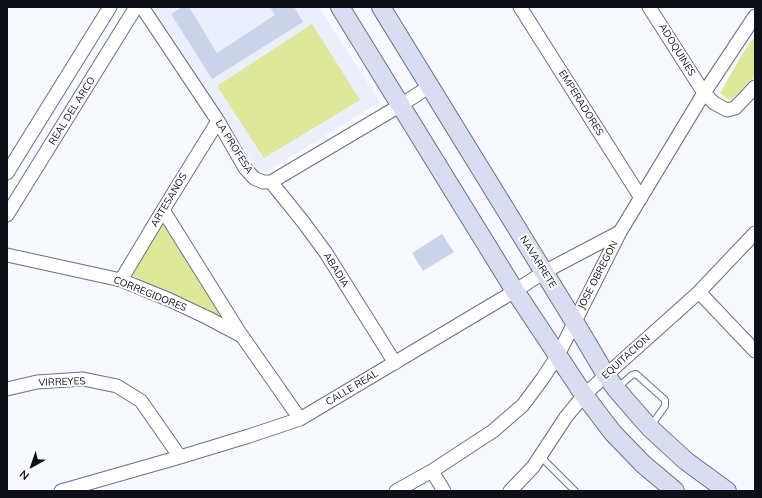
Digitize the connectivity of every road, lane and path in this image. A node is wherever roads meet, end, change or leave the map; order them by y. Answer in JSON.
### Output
{"nodes":[{"id":1,"x":110,"y":7,"type":"edge"},
{"id":2,"x":136,"y":7,"type":"edge"},
{"id":3,"x":142,"y":7,"type":"edge"},
{"id":4,"x":340,"y":7,"type":"edge"},
{"id":5,"x":381,"y":7,"type":"edge"},
{"id":6,"x":520,"y":7,"type":"edge"},
{"id":7,"x":649,"y":7,"type":"edge"},
{"id":8,"x":755,"y":16,"type":"edge"},
{"id":9,"x":430,"y":86,"type":"junction"},
{"id":10,"x":755,"y":87,"type":"edge"},
{"id":11,"x":704,"y":93,"type":"junction"},
{"id":12,"x":401,"y":106,"type":"junction"},
{"id":13,"x":218,"y":121,"type":"junction"},
{"id":14,"x":7,"y":173,"type":"edge"},
{"id":15,"x":271,"y":182,"type":"junction"},
{"id":16,"x":641,"y":198,"type":"junction"},
{"id":17,"x":162,"y":210,"type":"junction"},
{"id":18,"x":7,"y":215,"type":"edge"},
{"id":19,"x":620,"y":232,"type":"junction"},
{"id":20,"x":755,"y":233,"type":"edge"},
{"id":21,"x":7,"y":254,"type":"edge"},
{"id":22,"x":544,"y":272,"type":"junction"},
{"id":23,"x":122,"y":280,"type":"junction"},
{"id":24,"x":515,"y":291,"type":"junction"},
{"id":25,"x":699,"y":292,"type":"junction"},
{"id":26,"x":574,"y":321,"type":"junction"},
{"id":27,"x":242,"y":336,"type":"junction"},
{"id":28,"x":755,"y":351,"type":"edge"},
{"id":29,"x":558,"y":354,"type":"junction"},
{"id":30,"x":395,"y":363,"type":"junction"},
{"id":31,"x":611,"y":382,"type":"junction"},
{"id":32,"x":7,"y":390,"type":"edge"},
{"id":33,"x":584,"y":395,"type":"junction"},
{"id":34,"x":300,"y":419,"type":"junction"},
{"id":35,"x":650,"y":428,"type":"junction"},
{"id":36,"x":540,"y":456,"type":"junction"},
{"id":37,"x":180,"y":457,"type":"junction"},
{"id":38,"x":432,"y":471,"type":"junction"},
{"id":39,"x":668,"y":489,"type":"edge"},
{"id":40,"x":61,"y":491,"type":"edge"},
{"id":41,"x":396,"y":491,"type":"edge"},
{"id":42,"x":444,"y":491,"type":"edge"},
{"id":43,"x":510,"y":491,"type":"edge"},
{"id":44,"x":575,"y":491,"type":"edge"},
{"id":45,"x":727,"y":491,"type":"edge"}],
"edges":[{"from":1,"to":14,"type":"street"},
{"from":2,"to":18,"type":"street","name":"REAL DEL ARCO"},
{"from":3,"to":13,"type":"street","name":"LA PROFESA"},
{"from":4,"to":12,"type":"main road"},
{"from":5,"to":9,"type":"main road","name":"NAVARRETE"},
{"from":6,"to":16,"type":"street","name":"EMPERADORES"},
{"from":7,"to":11,"type":"street","name":"ADOQUINES"},
{"from":8,"to":11,"type":"street","name":"JOSE OBREGON"},
{"from":9,"to":12,"type":"street"},
{"from":9,"to":22,"type":"main road","name":"NAVARRETE"},
{"from":10,"to":11,"type":"street","name":"ADOQUINES"},
{"from":11,"to":16,"type":"street","name":"JOSE OBREGON"},
{"from":12,"to":15,"type":"street"},
{"from":12,"to":24,"type":"main road"},
{"from":13,"to":15,"type":"street","name":"LA PROFESA"},
{"from":13,"to":17,"type":"street","name":"ARTESANOS"},
{"from":15,"to":30,"type":"street","name":"ABADIA"},
{"from":16,"to":19,"type":"street","name":"JOSE OBREGON"},
{"from":17,"to":23,"type":"street","name":"ARTESANOS"},
{"from":17,"to":27,"type":"street","name":"CORREGIDORES"},
{"from":19,"to":22,"type":"street","name":"CALLE REAL"},
{"from":19,"to":26,"type":"street","name":"JOSE OBREGON"},
{"from":20,"to":25,"type":"street","name":"EQUITACION"},
{"from":21,"to":23,"type":"street","name":"CORREGIDORES"},
{"from":22,"to":24,"type":"street","name":"CALLE REAL"},
{"from":22,"to":26,"type":"main road","name":"NAVARRETE"},
{"from":23,"to":27,"type":"street","name":"CORREGIDORES"},
{"from":24,"to":29,"type":"main road"},
{"from":24,"to":30,"type":"street","name":"CALLE REAL"},
{"from":25,"to":28,"type":"street"},
{"from":25,"to":31,"type":"street","name":"EQUITACION"},
{"from":26,"to":29,"type":"street","name":"JOSE OBREGON"},
{"from":26,"to":31,"type":"main road","name":"NAVARRETE"},
{"from":27,"to":34,"type":"street","name":"CORREGIDORES"},
{"from":29,"to":33,"type":"main road"},
{"from":29,"to":38,"type":"street","name":"JOSE OBREGON"},
{"from":30,"to":34,"type":"street","name":"CALLE REAL"},
{"from":31,"to":33,"type":"street","name":"EQUITACION"},
{"from":31,"to":35,"type":"main road","name":"NAVARRETE"},
{"from":31,"to":35,"type":"lane"},
{"from":32,"to":37,"type":"street","name":"VIRREYES"},
{"from":33,"to":36,"type":"street","name":"EQUITACION"},
{"from":33,"to":39,"type":"main road"},
{"from":34,"to":37,"type":"street","name":"CALLE REAL"},
{"from":35,"to":45,"type":"main road","name":"NAVARRETE"},
{"from":36,"to":43,"type":"street","name":"EQUITACION"},
{"from":36,"to":44,"type":"lane"},
{"from":37,"to":40,"type":"street","name":"CALLE REAL"},
{"from":38,"to":41,"type":"street","name":"JOSE OBREGON"},
{"from":38,"to":42,"type":"street"}]}
